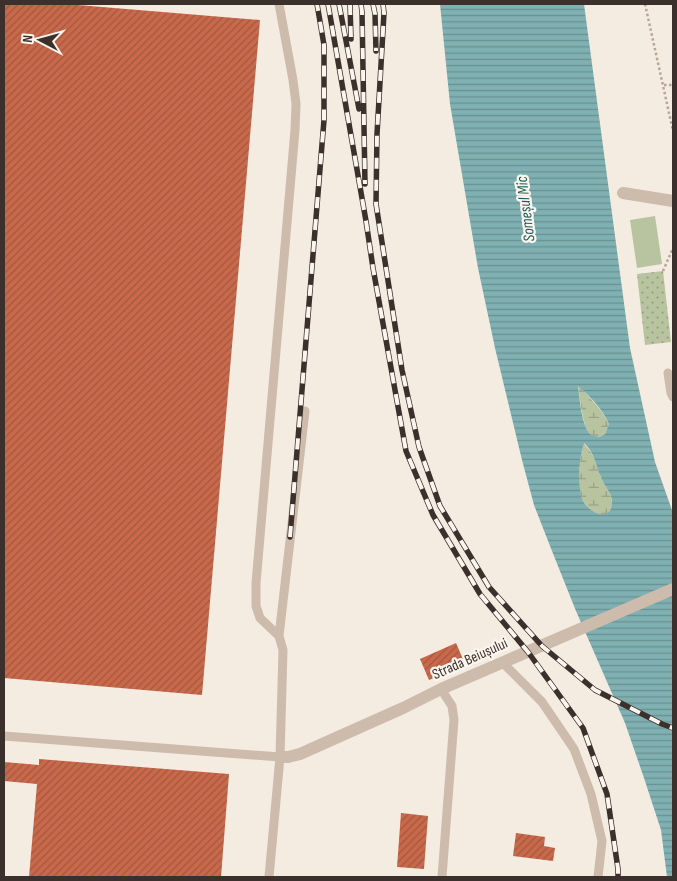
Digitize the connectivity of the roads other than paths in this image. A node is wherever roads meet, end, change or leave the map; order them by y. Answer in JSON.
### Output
{"nodes":[{"id":1,"x":280,"y":4,"type":"edge"},
{"id":2,"x":623,"y":192,"type":"dead end"},
{"id":3,"x":673,"y":201,"type":"edge"},
{"id":4,"x":668,"y":373,"type":"dead end"},
{"id":5,"x":673,"y":397,"type":"edge"},
{"id":6,"x":305,"y":411,"type":"dead end"},
{"id":7,"x":673,"y":589,"type":"edge"},
{"id":8,"x":279,"y":636,"type":"junction"},
{"id":9,"x":503,"y":663,"type":"junction"},
{"id":10,"x":442,"y":689,"type":"junction"},
{"id":11,"x":4,"y":736,"type":"edge"},
{"id":12,"x":280,"y":756,"type":"junction"},
{"id":13,"x":270,"y":877,"type":"edge"},
{"id":14,"x":442,"y":877,"type":"edge"},
{"id":15,"x":598,"y":877,"type":"edge"}],
"edges":[{"from":1,"to":8,"type":"lane"},
{"from":2,"to":3,"type":"street"},
{"from":4,"to":5,"type":"lane"},
{"from":6,"to":8,"type":"lane"},
{"from":7,"to":9,"type":"street","name":"Strada Beiușului"},
{"from":8,"to":12,"type":"lane"},
{"from":9,"to":10,"type":"street","name":"Strada Beiușului"},
{"from":9,"to":15,"type":"lane"},
{"from":10,"to":12,"type":"street","name":"Strada Beiușului"},
{"from":10,"to":14,"type":"lane"},
{"from":11,"to":12,"type":"lane"},
{"from":12,"to":13,"type":"lane"}]}
